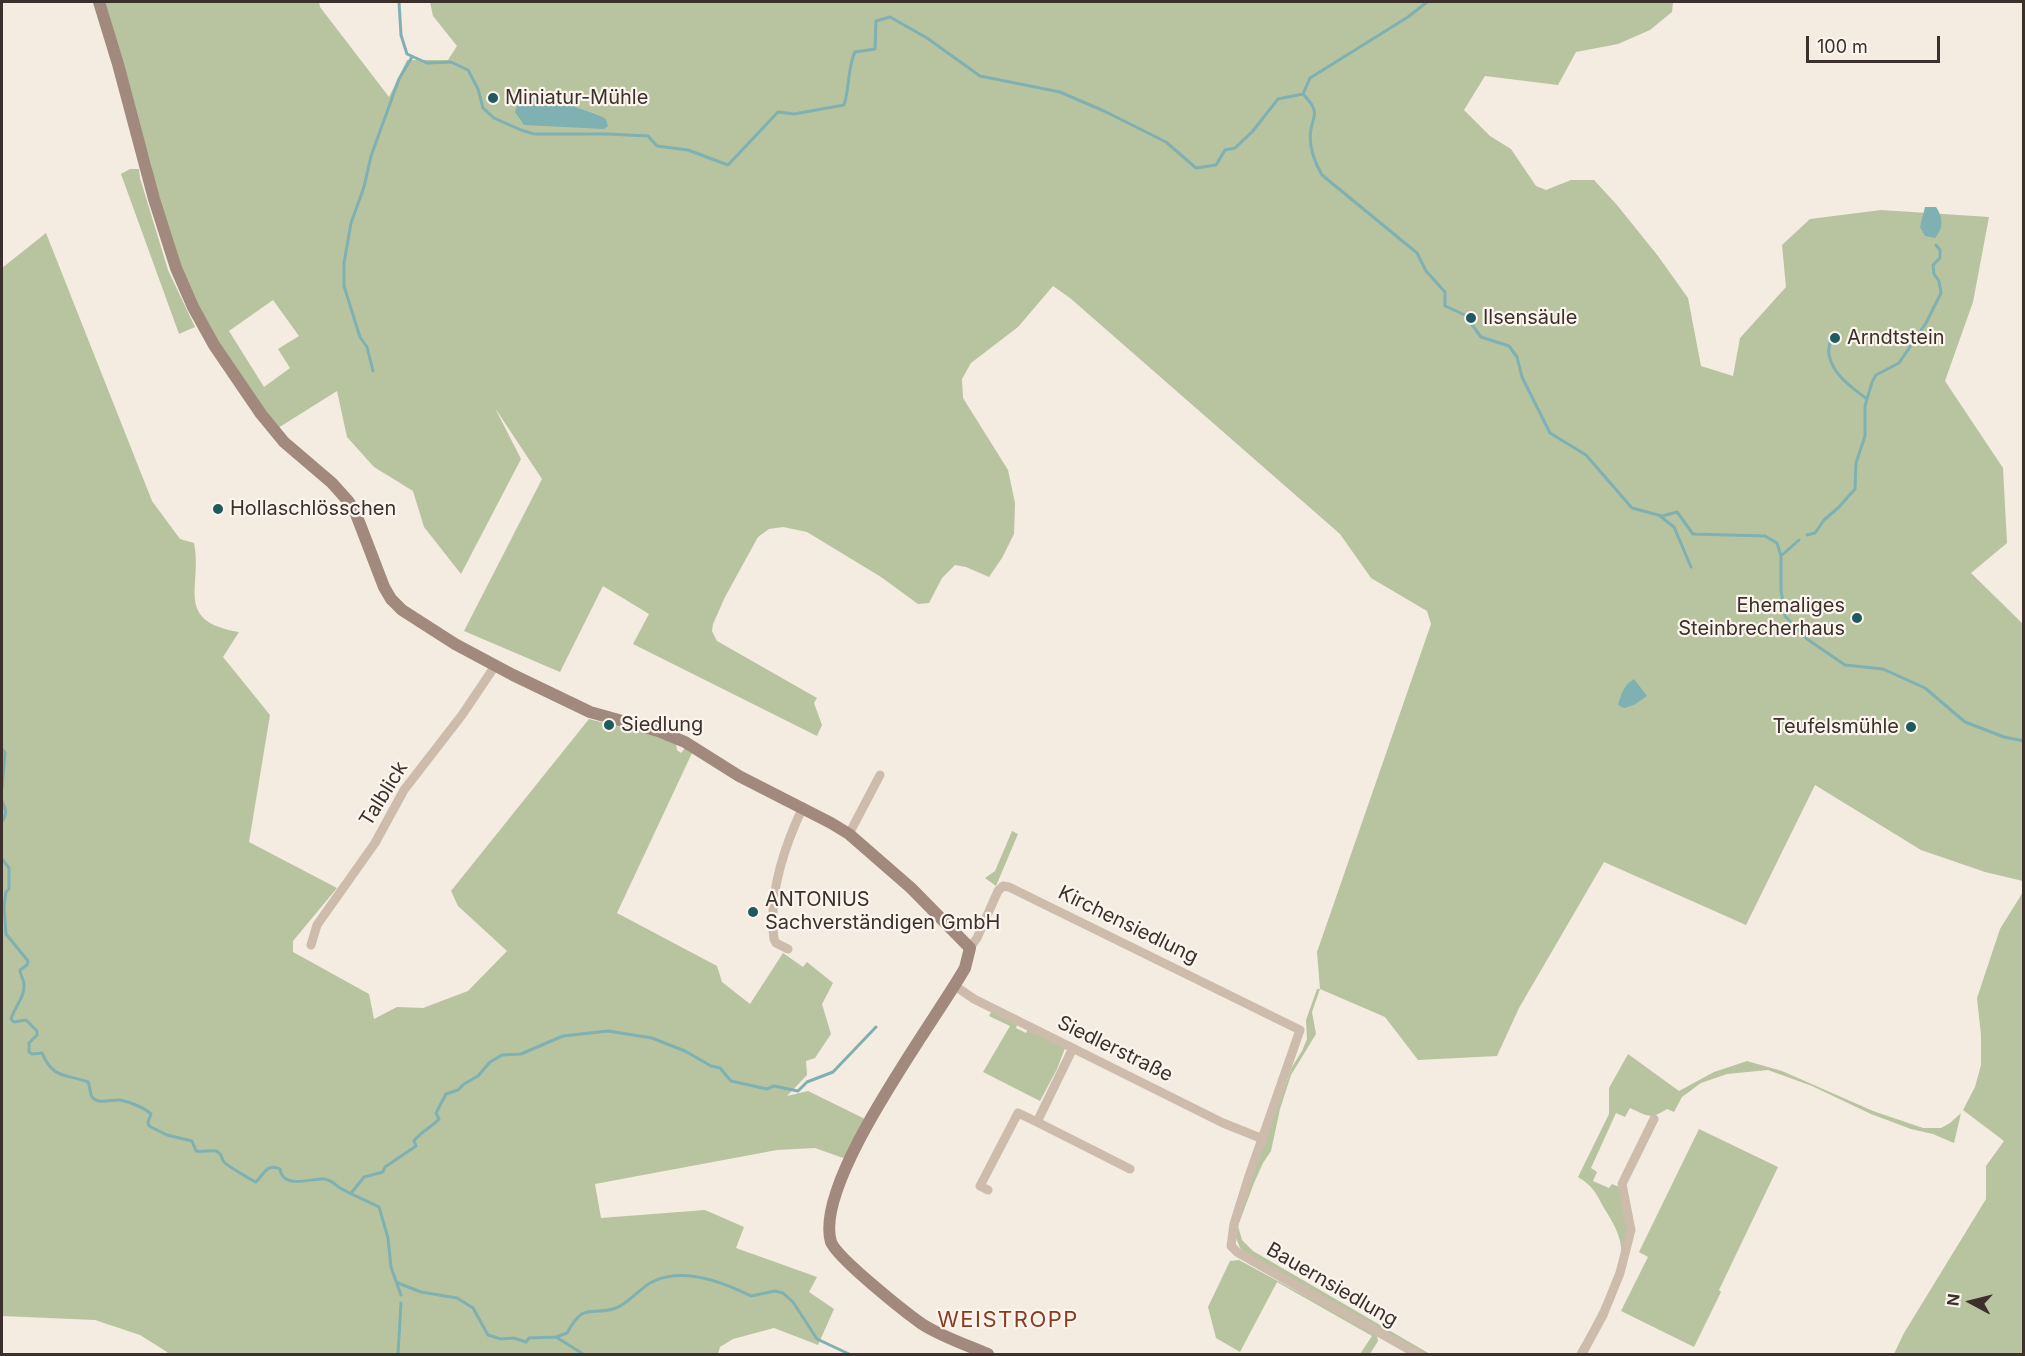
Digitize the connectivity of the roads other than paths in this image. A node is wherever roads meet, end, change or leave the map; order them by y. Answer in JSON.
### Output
{"nodes":[{"id":1,"x":99,"y":2,"type":"edge"},
{"id":2,"x":495,"y":666,"type":"junction"},
{"id":3,"x":880,"y":775,"type":"dead end"},
{"id":4,"x":803,"y":807,"type":"junction"},
{"id":5,"x":849,"y":834,"type":"junction"},
{"id":6,"x":311,"y":945,"type":"dead end"},
{"id":7,"x":970,"y":948,"type":"junction"},
{"id":8,"x":788,"y":949,"type":"dead end"},
{"id":9,"x":955,"y":986,"type":"junction"},
{"id":10,"x":1073,"y":1048,"type":"junction"},
{"id":11,"x":1654,"y":1119,"type":"dead end"},
{"id":12,"x":1037,"y":1122,"type":"junction"},
{"id":13,"x":1263,"y":1139,"type":"junction"},
{"id":14,"x":1130,"y":1169,"type":"dead end"},
{"id":15,"x":988,"y":1190,"type":"dead end"},
{"id":16,"x":988,"y":1354,"type":"edge"},
{"id":17,"x":1417,"y":1354,"type":"edge"},
{"id":18,"x":1582,"y":1354,"type":"edge"}],
"edges":[{"from":1,"to":2,"type":"street"},
{"from":2,"to":4,"type":"street"},
{"from":2,"to":6,"type":"street","name":"Talblick"},
{"from":3,"to":5,"type":"street"},
{"from":4,"to":5,"type":"street"},
{"from":4,"to":8,"type":"street"},
{"from":5,"to":7,"type":"street"},
{"from":7,"to":9,"type":"street"},
{"from":7,"to":13,"type":"street","name":"Kirchensiedlung"},
{"from":9,"to":10,"type":"street","name":"Siedlerstraße"},
{"from":9,"to":16,"type":"street"},
{"from":10,"to":12,"type":"street"},
{"from":10,"to":13,"type":"street","name":"Siedlerstraße"},
{"from":11,"to":18,"type":"street"},
{"from":12,"to":14,"type":"street"},
{"from":12,"to":15,"type":"street"},
{"from":13,"to":17,"type":"street","name":"Bauernsiedlung"}]}
